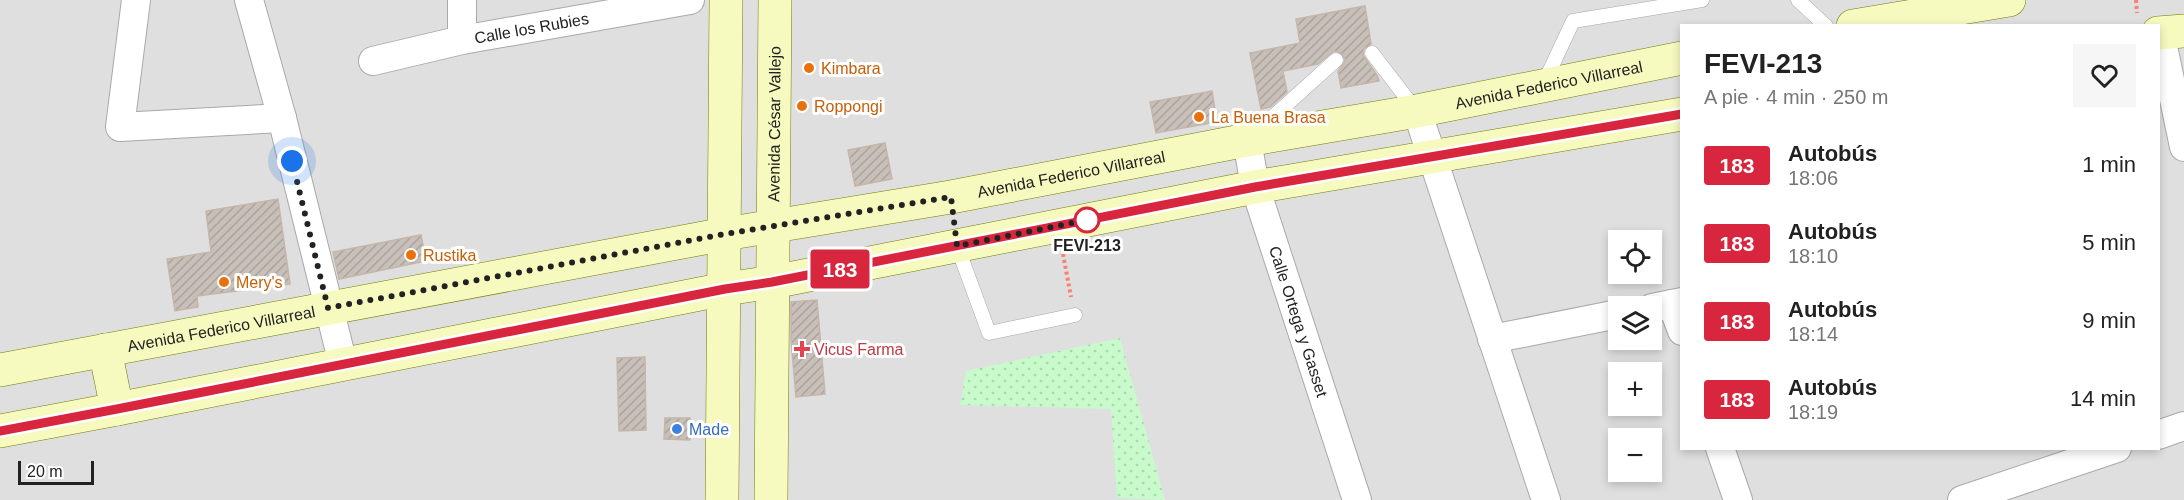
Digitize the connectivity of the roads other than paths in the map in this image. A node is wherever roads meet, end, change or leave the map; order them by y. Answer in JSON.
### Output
{"nodes":[{"id":1,"x":136,"y":0,"type":"edge"},
{"id":2,"x":249,"y":0,"type":"edge"},
{"id":3,"x":462,"y":0,"type":"edge"},
{"id":4,"x":690,"y":0,"type":"edge"},
{"id":5,"x":726,"y":0,"type":"edge"},
{"id":6,"x":775,"y":0,"type":"edge"},
{"id":7,"x":1702,"y":0,"type":"edge"},
{"id":8,"x":1798,"y":0,"type":"edge"},
{"id":9,"x":2009,"y":0,"type":"edge"},
{"id":10,"x":1943,"y":5,"type":"edge"},
{"id":11,"x":1885,"y":10,"type":"edge"},
{"id":12,"x":1824,"y":24,"type":"edge"},
{"id":13,"x":1857,"y":24,"type":"edge"},
{"id":14,"x":2168,"y":32,"type":"edge"},
{"id":15,"x":462,"y":40,"type":"junction"},
{"id":16,"x":1372,"y":53,"type":"dead end"},
{"id":17,"x":1680,"y":58,"type":"edge"},
{"id":18,"x":1336,"y":60,"type":"dead end"},
{"id":19,"x":373,"y":61,"type":"dead end"},
{"id":20,"x":1543,"y":84,"type":"junction"},
{"id":21,"x":1417,"y":111,"type":"junction"},
{"id":22,"x":1680,"y":114,"type":"edge"},
{"id":23,"x":282,"y":118,"type":"junction"},
{"id":24,"x":1247,"y":140,"type":"junction"},
{"id":25,"x":2184,"y":147,"type":"edge"},
{"id":26,"x":1433,"y":157,"type":"junction"},
{"id":27,"x":1255,"y":187,"type":"junction"},
{"id":28,"x":951,"y":197,"type":"junction"},
{"id":29,"x":774,"y":227,"type":"junction"},
{"id":30,"x":725,"y":234,"type":"junction"},
{"id":31,"x":957,"y":246,"type":"junction"},
{"id":32,"x":772,"y":282,"type":"junction"},
{"id":33,"x":725,"y":289,"type":"junction"},
{"id":34,"x":1668,"y":305,"type":"edge"},
{"id":35,"x":328,"y":308,"type":"junction"},
{"id":36,"x":1075,"y":315,"type":"road end"},
{"id":37,"x":1608,"y":316,"type":"edge"},
{"id":38,"x":1680,"y":328,"type":"edge"},
{"id":39,"x":1492,"y":339,"type":"junction"},
{"id":40,"x":105,"y":350,"type":"junction"},
{"id":41,"x":343,"y":364,"type":"junction"},
{"id":42,"x":0,"y":370,"type":"edge"},
{"id":43,"x":117,"y":409,"type":"junction"},
{"id":44,"x":2184,"y":426,"type":"edge"},
{"id":45,"x":0,"y":431,"type":"edge"},
{"id":46,"x":2160,"y":434,"type":"edge"},
{"id":47,"x":1721,"y":450,"type":"edge"},
{"id":48,"x":2106,"y":450,"type":"edge"},
{"id":49,"x":2072,"y":456,"type":"edge"},
{"id":50,"x":722,"y":500,"type":"edge"},
{"id":51,"x":771,"y":500,"type":"edge"},
{"id":52,"x":1358,"y":500,"type":"edge"},
{"id":53,"x":1546,"y":500,"type":"edge"},
{"id":54,"x":1738,"y":500,"type":"edge"},
{"id":55,"x":1962,"y":500,"type":"edge"}],
"edges":[{"from":1,"to":23,"type":"street"},
{"from":2,"to":23,"type":"street"},
{"from":3,"to":15,"type":"street"},
{"from":4,"to":15,"type":"street","name":"Calle los Rubies"},
{"from":5,"to":30,"type":"main road"},
{"from":6,"to":29,"type":"main road","name":"Avenida César Vallejo"},
{"from":7,"to":20,"type":"lane"},
{"from":8,"to":12,"type":"lane"},
{"from":9,"to":10,"type":"main road"},
{"from":10,"to":11,"type":"main road"},
{"from":11,"to":13,"type":"main road"},
{"from":14,"to":25,"type":"street"},
{"from":15,"to":19,"type":"street","name":"Calle los Rubies"},
{"from":16,"to":21,"type":"lane"},
{"from":17,"to":20,"type":"main road","name":"Avenida Federico Villarreal"},
{"from":18,"to":24,"type":"lane"},
{"from":20,"to":21,"type":"main road","name":"Avenida Federico Villarreal"},
{"from":21,"to":24,"type":"main road","name":"Avenida Federico Villarreal"},
{"from":21,"to":26,"type":"street"},
{"from":22,"to":26,"type":"main road"},
{"from":23,"to":35,"type":"street"},
{"from":24,"to":27,"type":"street","name":"Calle Ortega y Gasset"},
{"from":24,"to":28,"type":"main road","name":"Avenida Federico Villarreal"},
{"from":26,"to":27,"type":"main road"},
{"from":26,"to":39,"type":"street"},
{"from":27,"to":31,"type":"main road"},
{"from":27,"to":52,"type":"street","name":"Calle Ortega y Gasset"},
{"from":28,"to":29,"type":"main road","name":"Avenida Federico Villarreal"},
{"from":28,"to":31,"type":"main road"},
{"from":29,"to":30,"type":"main road","name":"Avenida Federico Villarreal"},
{"from":29,"to":32,"type":"main road","name":"Avenida César Vallejo"},
{"from":30,"to":33,"type":"main road"},
{"from":30,"to":35,"type":"main road","name":"Avenida Federico Villarreal"},
{"from":31,"to":32,"type":"main road"},
{"from":31,"to":36,"type":"lane"},
{"from":32,"to":33,"type":"main road"},
{"from":32,"to":51,"type":"main road","name":"Avenida César Vallejo"},
{"from":33,"to":41,"type":"main road"},
{"from":33,"to":50,"type":"main road"},
{"from":34,"to":38,"type":"street"},
{"from":35,"to":40,"type":"main road","name":"Avenida Federico Villarreal"},
{"from":35,"to":41,"type":"street"},
{"from":37,"to":39,"type":"street"},
{"from":39,"to":53,"type":"street"},
{"from":40,"to":42,"type":"main road","name":"Avenida Federico Villarreal"},
{"from":40,"to":43,"type":"main road"},
{"from":41,"to":43,"type":"main road"},
{"from":43,"to":45,"type":"main road"},
{"from":44,"to":46,"type":"street"},
{"from":47,"to":54,"type":"street"},
{"from":48,"to":49,"type":"street"},
{"from":49,"to":55,"type":"street"}]}
